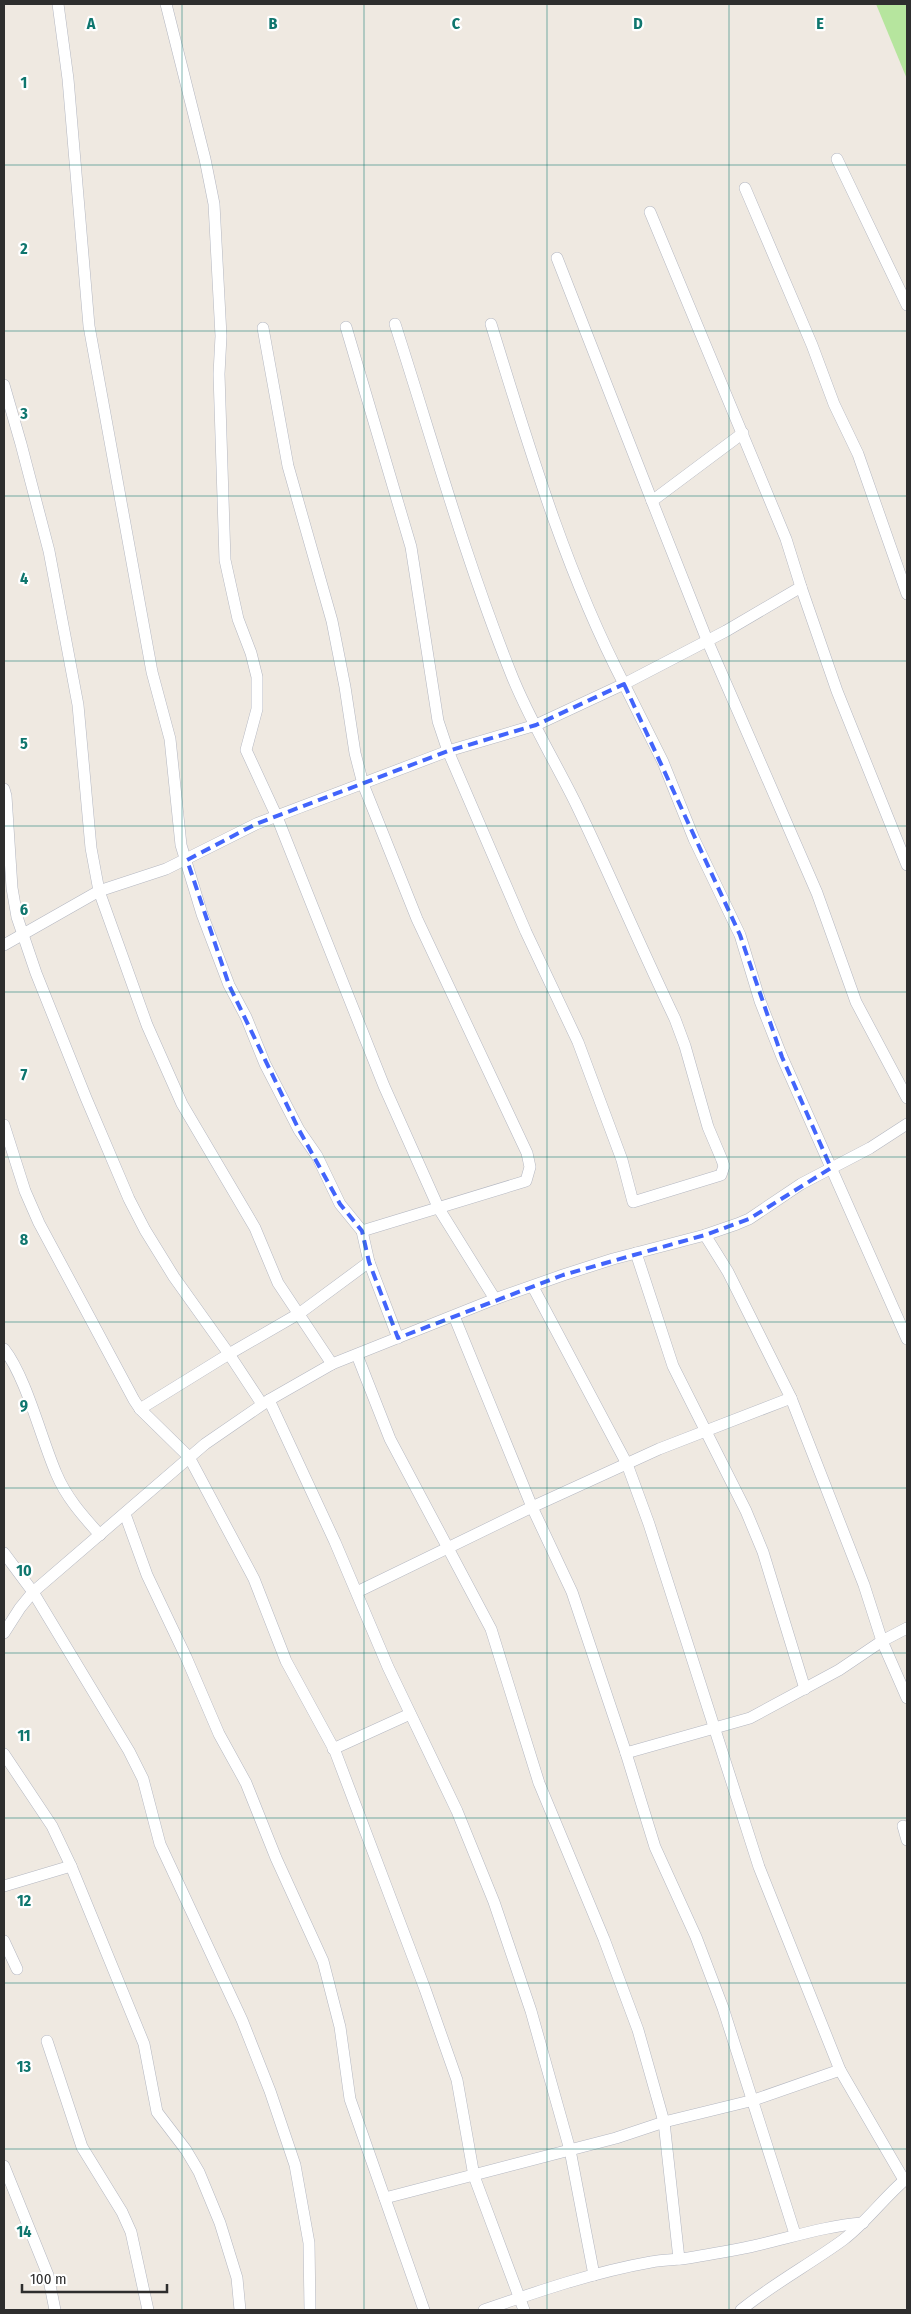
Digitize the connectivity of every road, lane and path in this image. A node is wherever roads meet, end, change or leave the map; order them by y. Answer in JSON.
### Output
{"nodes":[{"id":1,"x":58,"y":4,"type":"edge"},
{"id":2,"x":166,"y":4,"type":"edge"},
{"id":3,"x":837,"y":159,"type":"dead end"},
{"id":4,"x":745,"y":188,"type":"dead end"},
{"id":5,"x":650,"y":212,"type":"dead end"},
{"id":6,"x":557,"y":258,"type":"dead end"},
{"id":7,"x":907,"y":305,"type":"edge"},
{"id":8,"x":395,"y":324,"type":"dead end"},
{"id":9,"x":491,"y":324,"type":"dead end"},
{"id":10,"x":346,"y":327,"type":"dead end"},
{"id":11,"x":263,"y":328,"type":"dead end"},
{"id":12,"x":4,"y":385,"type":"edge"},
{"id":13,"x":743,"y":433,"type":"junction"},
{"id":14,"x":652,"y":501,"type":"junction"},
{"id":15,"x":802,"y":587,"type":"junction"},
{"id":16,"x":907,"y":594,"type":"edge"},
{"id":17,"x":707,"y":640,"type":"junction"},
{"id":18,"x":624,"y":684,"type":"junction"},
{"id":19,"x":536,"y":725,"type":"junction"},
{"id":20,"x":448,"y":751,"type":"junction"},
{"id":21,"x":363,"y":784,"type":"junction"},
{"id":22,"x":4,"y":789,"type":"edge"},
{"id":23,"x":277,"y":817,"type":"junction"},
{"id":24,"x":187,"y":860,"type":"junction"},
{"id":25,"x":907,"y":865,"type":"edge"},
{"id":26,"x":100,"y":891,"type":"junction"},
{"id":27,"x":22,"y":934,"type":"junction"},
{"id":28,"x":4,"y":945,"type":"edge"},
{"id":29,"x":907,"y":1098,"type":"edge"},
{"id":30,"x":907,"y":1124,"type":"edge"},
{"id":31,"x":4,"y":1125,"type":"edge"},
{"id":32,"x":832,"y":1168,"type":"junction"},
{"id":33,"x":439,"y":1209,"type":"junction"},
{"id":34,"x":362,"y":1231,"type":"junction"},
{"id":35,"x":705,"y":1235,"type":"junction"},
{"id":36,"x":636,"y":1253,"type":"junction"},
{"id":37,"x":369,"y":1262,"type":"junction"},
{"id":38,"x":533,"y":1287,"type":"junction"},
{"id":39,"x":495,"y":1299,"type":"junction"},
{"id":40,"x":300,"y":1313,"type":"junction"},
{"id":41,"x":454,"y":1316,"type":"junction"},
{"id":42,"x":398,"y":1338,"type":"junction"},
{"id":43,"x":907,"y":1339,"type":"edge"},
{"id":44,"x":4,"y":1349,"type":"edge"},
{"id":45,"x":229,"y":1354,"type":"junction"},
{"id":46,"x":357,"y":1355,"type":"junction"},
{"id":47,"x":332,"y":1364,"type":"junction"},
{"id":48,"x":791,"y":1398,"type":"junction"},
{"id":49,"x":265,"y":1402,"type":"junction"},
{"id":50,"x":140,"y":1409,"type":"junction"},
{"id":51,"x":706,"y":1429,"type":"junction"},
{"id":52,"x":189,"y":1457,"type":"junction"},
{"id":53,"x":627,"y":1464,"type":"junction"},
{"id":54,"x":532,"y":1506,"type":"junction"},
{"id":55,"x":125,"y":1514,"type":"junction"},
{"id":56,"x":100,"y":1535,"type":"junction"},
{"id":57,"x":447,"y":1549,"type":"junction"},
{"id":58,"x":4,"y":1553,"type":"edge"},
{"id":59,"x":33,"y":1592,"type":"junction"},
{"id":60,"x":357,"y":1592,"type":"junction"},
{"id":61,"x":907,"y":1628,"type":"edge"},
{"id":62,"x":4,"y":1633,"type":"edge"},
{"id":63,"x":882,"y":1641,"type":"junction"},
{"id":64,"x":805,"y":1689,"type":"junction"},
{"id":65,"x":907,"y":1698,"type":"edge"},
{"id":66,"x":410,"y":1714,"type":"junction"},
{"id":67,"x":714,"y":1728,"type":"junction"},
{"id":68,"x":333,"y":1749,"type":"junction"},
{"id":69,"x":626,"y":1753,"type":"junction"},
{"id":70,"x":4,"y":1754,"type":"edge"},
{"id":71,"x":903,"y":1826,"type":"dead end"},
{"id":72,"x":907,"y":1840,"type":"edge"},
{"id":73,"x":71,"y":1866,"type":"junction"},
{"id":74,"x":4,"y":1886,"type":"edge"},
{"id":75,"x":4,"y":1941,"type":"edge"},
{"id":76,"x":17,"y":1969,"type":"dead end"},
{"id":77,"x":47,"y":2041,"type":"dead end"},
{"id":78,"x":840,"y":2070,"type":"junction"},
{"id":79,"x":754,"y":2100,"type":"junction"},
{"id":80,"x":664,"y":2122,"type":"junction"},
{"id":81,"x":570,"y":2150,"type":"junction"},
{"id":82,"x":4,"y":2166,"type":"edge"},
{"id":83,"x":474,"y":2176,"type":"junction"},
{"id":84,"x":906,"y":2179,"type":"edge"},
{"id":85,"x":385,"y":2198,"type":"junction"},
{"id":86,"x":863,"y":2223,"type":"junction"},
{"id":87,"x":795,"y":2234,"type":"junction"},
{"id":88,"x":679,"y":2259,"type":"junction"},
{"id":89,"x":594,"y":2275,"type":"junction"},
{"id":90,"x":523,"y":2305,"type":"edge"},
{"id":91,"x":55,"y":2310,"type":"edge"},
{"id":92,"x":148,"y":2310,"type":"edge"},
{"id":93,"x":240,"y":2310,"type":"edge"},
{"id":94,"x":310,"y":2310,"type":"edge"},
{"id":95,"x":424,"y":2310,"type":"edge"},
{"id":96,"x":484,"y":2310,"type":"edge"},
{"id":97,"x":741,"y":2310,"type":"edge"}],
"edges":[{"from":1,"to":24,"type":"street"},
{"from":2,"to":23,"type":"street"},
{"from":3,"to":7,"type":"street"},
{"from":4,"to":16,"type":"street"},
{"from":5,"to":13,"type":"street"},
{"from":6,"to":14,"type":"street"},
{"from":8,"to":19,"type":"street"},
{"from":9,"to":18,"type":"street"},
{"from":10,"to":20,"type":"street"},
{"from":11,"to":21,"type":"street"},
{"from":12,"to":26,"type":"street"},
{"from":13,"to":14,"type":"street"},
{"from":13,"to":15,"type":"street"},
{"from":14,"to":17,"type":"street"},
{"from":15,"to":17,"type":"street"},
{"from":15,"to":25,"type":"street"},
{"from":17,"to":18,"type":"street"},
{"from":17,"to":29,"type":"street"},
{"from":18,"to":19,"type":"street"},
{"from":18,"to":32,"type":"street"},
{"from":19,"to":20,"type":"street"},
{"from":19,"to":20,"type":"street"},
{"from":20,"to":21,"type":"street"},
{"from":21,"to":23,"type":"street"},
{"from":21,"to":33,"type":"street"},
{"from":22,"to":27,"type":"street"},
{"from":23,"to":24,"type":"street"},
{"from":23,"to":33,"type":"street"},
{"from":24,"to":26,"type":"street"},
{"from":24,"to":34,"type":"street"},
{"from":26,"to":27,"type":"street"},
{"from":26,"to":40,"type":"street"},
{"from":27,"to":28,"type":"street"},
{"from":27,"to":45,"type":"street"},
{"from":30,"to":32,"type":"street"},
{"from":31,"to":50,"type":"street"},
{"from":32,"to":35,"type":"street"},
{"from":32,"to":43,"type":"street"},
{"from":33,"to":34,"type":"street"},
{"from":33,"to":39,"type":"street"},
{"from":34,"to":37,"type":"street"},
{"from":35,"to":36,"type":"street"},
{"from":35,"to":48,"type":"street"},
{"from":36,"to":38,"type":"street"},
{"from":36,"to":51,"type":"street"},
{"from":37,"to":40,"type":"street"},
{"from":37,"to":42,"type":"street"},
{"from":38,"to":39,"type":"street"},
{"from":38,"to":53,"type":"street"},
{"from":39,"to":41,"type":"street"},
{"from":40,"to":45,"type":"street"},
{"from":40,"to":47,"type":"street"},
{"from":41,"to":42,"type":"street"},
{"from":41,"to":54,"type":"street"},
{"from":42,"to":46,"type":"street"},
{"from":44,"to":56,"type":"street"},
{"from":45,"to":49,"type":"street"},
{"from":45,"to":50,"type":"street"},
{"from":46,"to":47,"type":"street"},
{"from":46,"to":57,"type":"street"},
{"from":47,"to":49,"type":"street"},
{"from":48,"to":51,"type":"street"},
{"from":48,"to":63,"type":"street"},
{"from":49,"to":52,"type":"street"},
{"from":49,"to":60,"type":"street"},
{"from":50,"to":52,"type":"street"},
{"from":51,"to":53,"type":"street"},
{"from":51,"to":64,"type":"street"},
{"from":52,"to":55,"type":"street"},
{"from":52,"to":68,"type":"street"},
{"from":53,"to":54,"type":"street"},
{"from":53,"to":67,"type":"street"},
{"from":54,"to":57,"type":"street"},
{"from":54,"to":69,"type":"street"},
{"from":55,"to":56,"type":"street"},
{"from":55,"to":85,"type":"street"},
{"from":56,"to":59,"type":"street"},
{"from":57,"to":60,"type":"street"},
{"from":57,"to":80,"type":"street"},
{"from":58,"to":59,"type":"street"},
{"from":59,"to":62,"type":"street"},
{"from":59,"to":94,"type":"street"},
{"from":60,"to":66,"type":"street"},
{"from":61,"to":63,"type":"street"},
{"from":63,"to":64,"type":"street"},
{"from":63,"to":65,"type":"street"},
{"from":64,"to":67,"type":"street"},
{"from":66,"to":68,"type":"street"},
{"from":66,"to":81,"type":"street"},
{"from":67,"to":69,"type":"street"},
{"from":67,"to":78,"type":"street"},
{"from":68,"to":83,"type":"street"},
{"from":69,"to":79,"type":"street"},
{"from":70,"to":73,"type":"street"},
{"from":71,"to":72,"type":"street"},
{"from":73,"to":74,"type":"street"},
{"from":73,"to":93,"type":"street"},
{"from":75,"to":76,"type":"street"},
{"from":77,"to":92,"type":"street"},
{"from":78,"to":79,"type":"street"},
{"from":78,"to":84,"type":"street"},
{"from":79,"to":80,"type":"street"},
{"from":79,"to":87,"type":"street"},
{"from":80,"to":81,"type":"street"},
{"from":80,"to":88,"type":"street"},
{"from":81,"to":83,"type":"street"},
{"from":81,"to":89,"type":"street"},
{"from":82,"to":91,"type":"street"},
{"from":83,"to":85,"type":"street"},
{"from":83,"to":90,"type":"street"},
{"from":84,"to":86,"type":"street"},
{"from":85,"to":95,"type":"street"},
{"from":86,"to":87,"type":"street"},
{"from":86,"to":97,"type":"street"},
{"from":87,"to":88,"type":"street"},
{"from":88,"to":89,"type":"street"},
{"from":89,"to":90,"type":"street"},
{"from":90,"to":96,"type":"street"}]}
